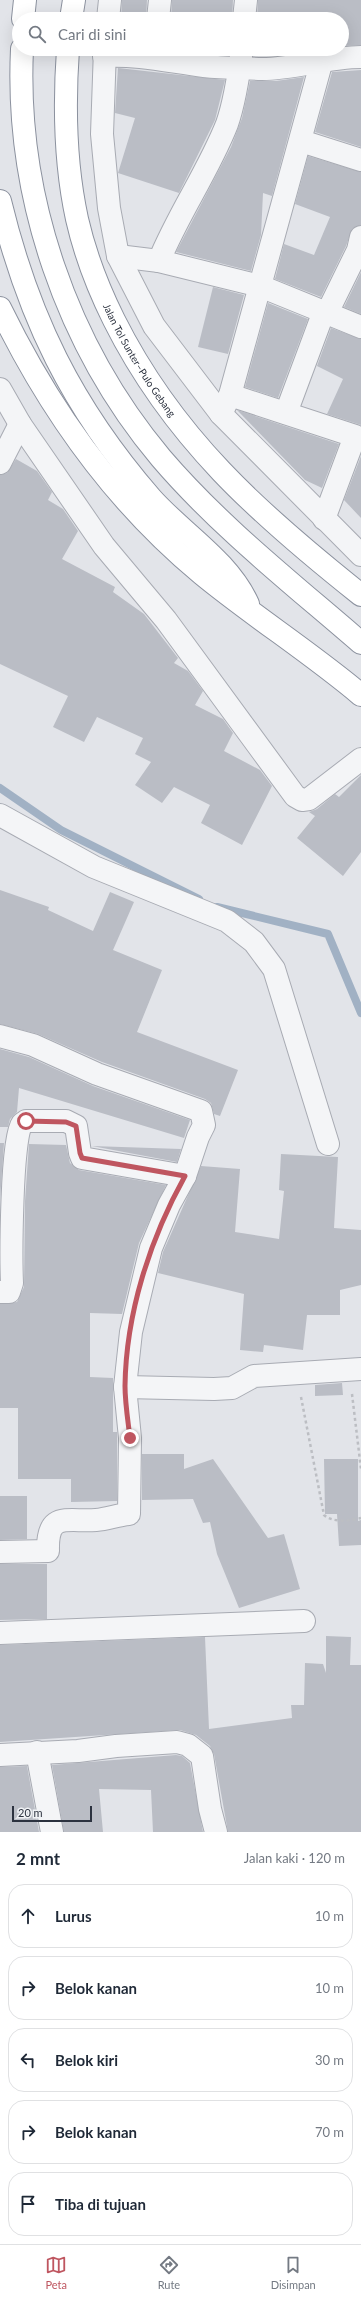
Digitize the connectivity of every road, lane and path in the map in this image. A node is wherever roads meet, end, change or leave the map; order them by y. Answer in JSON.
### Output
{"nodes":[{"id":1,"x":25,"y":0,"type":"edge"},
{"id":2,"x":74,"y":0,"type":"edge"},
{"id":3,"x":110,"y":0,"type":"edge"},
{"id":4,"x":160,"y":0,"type":"edge"},
{"id":5,"x":246,"y":0,"type":"edge"},
{"id":6,"x":24,"y":12,"type":"edge"},
{"id":7,"x":72,"y":12,"type":"edge"},
{"id":8,"x":109,"y":12,"type":"edge"},
{"id":9,"x":159,"y":12,"type":"edge"},
{"id":10,"x":245,"y":12,"type":"edge"},
{"id":11,"x":22,"y":56,"type":"edge"},
{"id":12,"x":68,"y":56,"type":"edge"},
{"id":13,"x":105,"y":56,"type":"edge"},
{"id":14,"x":160,"y":56,"type":"edge"},
{"id":15,"x":361,"y":57,"type":"edge"},
{"id":16,"x":241,"y":58,"type":"edge"},
{"id":17,"x":322,"y":60,"type":"junction"},
{"id":18,"x":301,"y":141,"type":"junction"},
{"id":19,"x":361,"y":160,"type":"edge"},
{"id":20,"x":0,"y":201,"type":"edge"},
{"id":21,"x":361,"y":237,"type":"edge"},
{"id":22,"x":118,"y":256,"type":"junction"},
{"id":23,"x":159,"y":262,"type":"junction"},
{"id":24,"x":260,"y":286,"type":"junction"},
{"id":25,"x":0,"y":308,"type":"edge"},
{"id":26,"x":324,"y":311,"type":"junction"},
{"id":27,"x":361,"y":327,"type":"edge"},
{"id":28,"x":0,"y":389,"type":"edge"},
{"id":29,"x":230,"y":395,"type":"junction"},
{"id":30,"x":286,"y":413,"type":"junction"},
{"id":31,"x":221,"y":414,"type":"junction"},
{"id":32,"x":20,"y":424,"type":"junction"},
{"id":33,"x":0,"y":463,"type":"edge"},
{"id":34,"x":324,"y":519,"type":"junction"},
{"id":35,"x":361,"y":555,"type":"edge"},
{"id":36,"x":361,"y":595,"type":"edge"},
{"id":37,"x":252,"y":613,"type":"junction"},
{"id":38,"x":361,"y":643,"type":"edge"},
{"id":39,"x":361,"y":695,"type":"edge"},
{"id":40,"x":361,"y":759,"type":"edge"},
{"id":41,"x":0,"y":816,"type":"edge"},
{"id":42,"x":0,"y":1036,"type":"edge"},
{"id":43,"x":328,"y":1144,"type":"dead end"},
{"id":44,"x":185,"y":1176,"type":"junction"},
{"id":45,"x":0,"y":1292,"type":"edge"},
{"id":46,"x":355,"y":1369,"type":"edge"},
{"id":47,"x":297,"y":1373,"type":"junction"},
{"id":48,"x":125,"y":1387,"type":"junction"},
{"id":49,"x":361,"y":1469,"type":"edge"},
{"id":50,"x":361,"y":1518,"type":"edge"},
{"id":51,"x":0,"y":1552,"type":"edge"},
{"id":52,"x":304,"y":1621,"type":"dead end"},
{"id":53,"x":0,"y":1633,"type":"edge"},
{"id":54,"x":37,"y":1752,"type":"junction"},
{"id":55,"x":0,"y":1754,"type":"edge"},
{"id":56,"x":52,"y":1832,"type":"edge"},
{"id":57,"x":216,"y":1832,"type":"edge"}],
"edges":[{"from":1,"to":6,"type":"highway"},
{"from":2,"to":7,"type":"highway"},
{"from":3,"to":8,"type":"street"},
{"from":4,"to":9,"type":"street"},
{"from":5,"to":10,"type":"street"},
{"from":11,"to":38,"type":"highway"},
{"from":12,"to":36,"type":"highway","name":"Jalan Tol Sunter–Pulo Gebang"},
{"from":13,"to":22,"type":"street"},
{"from":14,"to":16,"type":"street"},
{"from":15,"to":17,"type":"street"},
{"from":16,"to":17,"type":"street"},
{"from":16,"to":23,"type":"street"},
{"from":17,"to":18,"type":"street"},
{"from":18,"to":19,"type":"street"},
{"from":18,"to":24,"type":"street"},
{"from":20,"to":37,"type":"highway"},
{"from":21,"to":26,"type":"street"},
{"from":22,"to":23,"type":"street"},
{"from":22,"to":31,"type":"street"},
{"from":23,"to":24,"type":"street"},
{"from":24,"to":26,"type":"street"},
{"from":24,"to":29,"type":"street"},
{"from":25,"to":37,"type":"highway"},
{"from":26,"to":27,"type":"street"},
{"from":26,"to":30,"type":"street"},
{"from":28,"to":32,"type":"street"},
{"from":29,"to":30,"type":"street"},
{"from":29,"to":31,"type":"street"},
{"from":30,"to":34,"type":"street"},
{"from":31,"to":34,"type":"street"},
{"from":32,"to":33,"type":"street"},
{"from":32,"to":40,"type":"street"},
{"from":34,"to":35,"type":"street"},
{"from":37,"to":39,"type":"highway"},
{"from":41,"to":43,"type":"street"},
{"from":42,"to":44,"type":"street"},
{"from":44,"to":45,"type":"street"},
{"from":44,"to":48,"type":"street"},
{"from":46,"to":47,"type":"street"},
{"from":46,"to":49,"type":"path"},
{"from":47,"to":48,"type":"street"},
{"from":47,"to":50,"type":"path"},
{"from":48,"to":51,"type":"street"},
{"from":52,"to":53,"type":"street"},
{"from":54,"to":55,"type":"street"},
{"from":54,"to":56,"type":"street"},
{"from":54,"to":57,"type":"street"}]}
